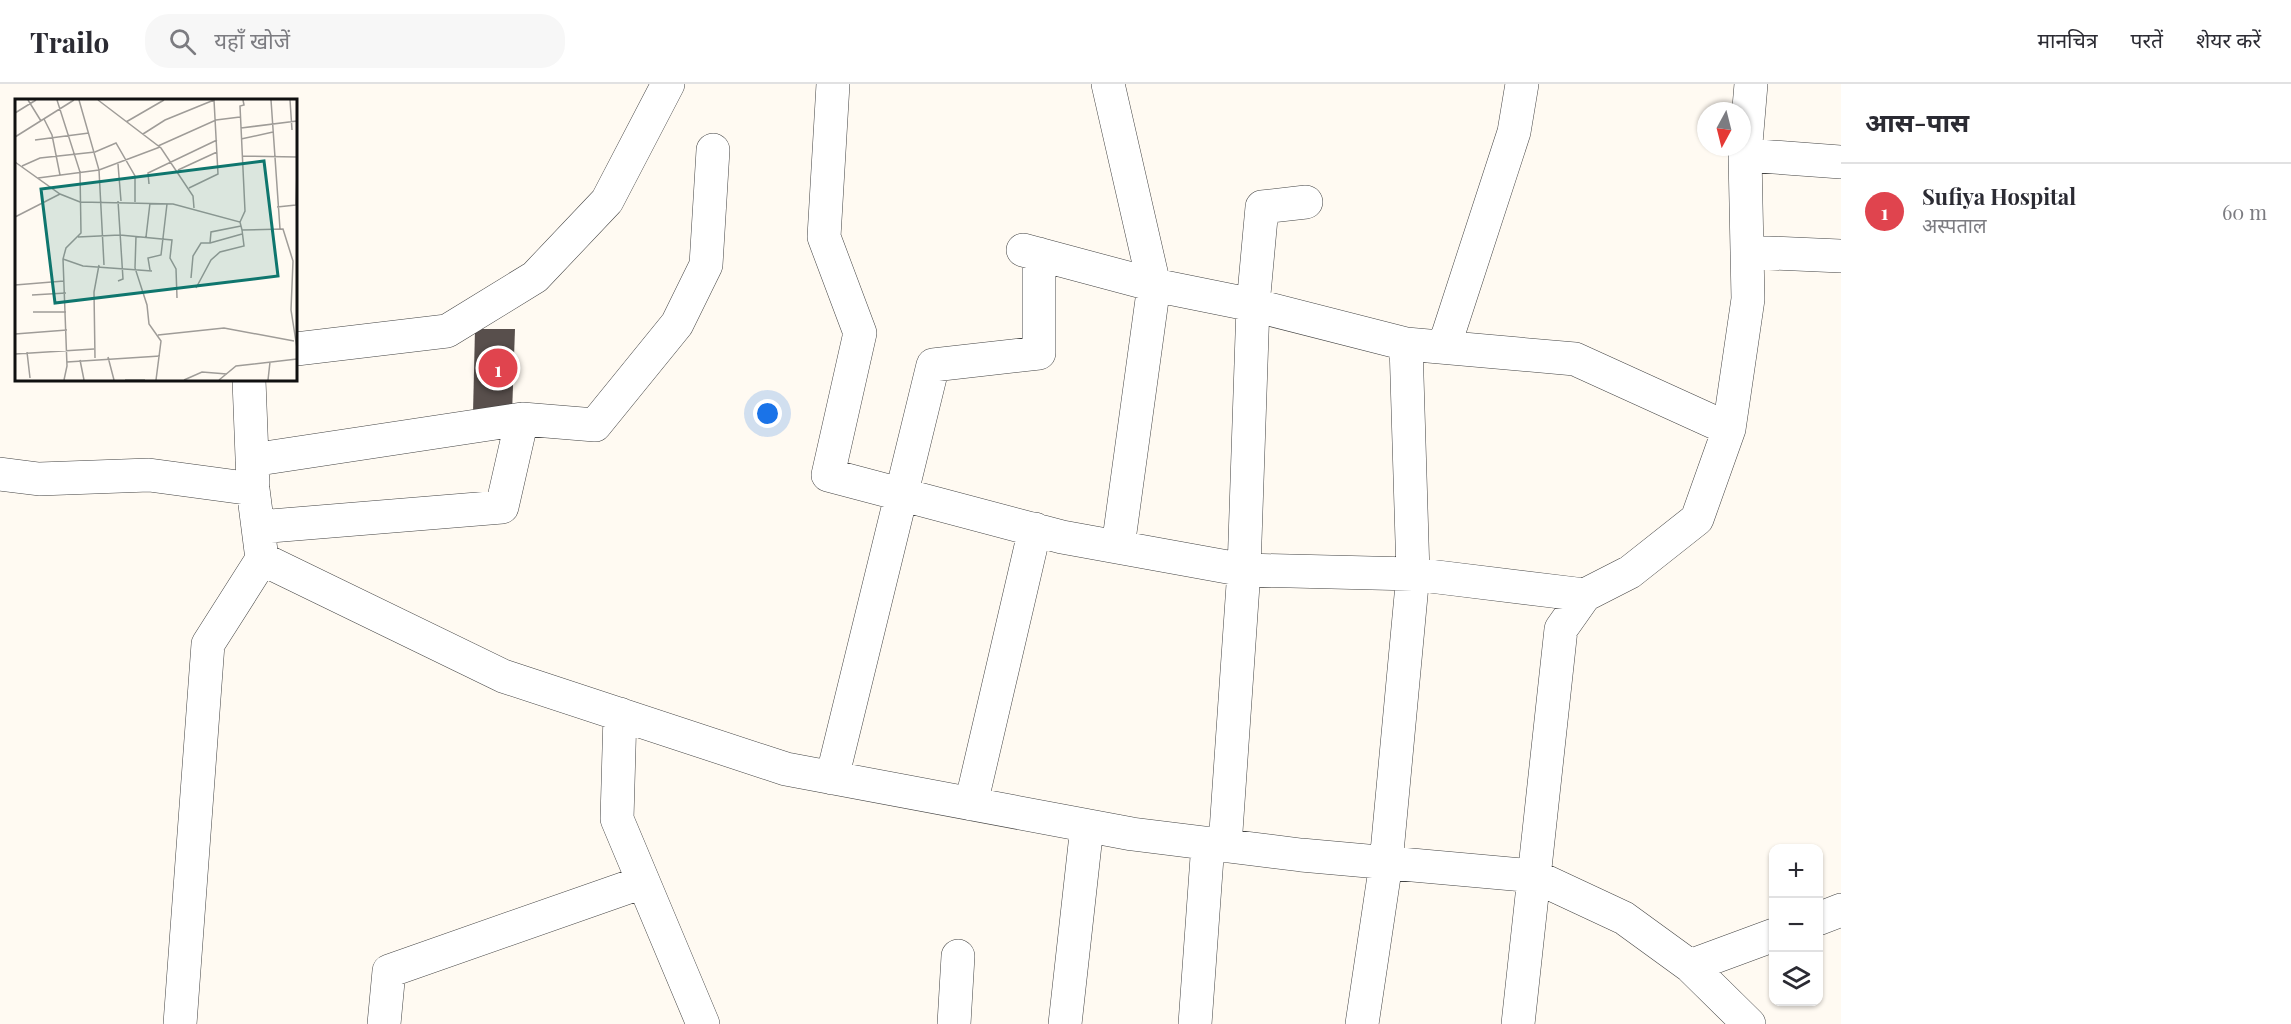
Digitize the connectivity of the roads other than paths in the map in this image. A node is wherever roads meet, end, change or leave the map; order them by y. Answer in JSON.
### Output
{"nodes":[{"id":1,"x":668,"y":84,"type":"edge"},
{"id":2,"x":833,"y":84,"type":"edge"},
{"id":3,"x":1108,"y":84,"type":"edge"},
{"id":4,"x":1522,"y":84,"type":"edge"},
{"id":5,"x":1751,"y":84,"type":"edge"},
{"id":6,"x":1749,"y":102,"type":"edge"},
{"id":7,"x":713,"y":150,"type":"dead end"},
{"id":8,"x":1744,"y":156,"type":"edge"},
{"id":9,"x":1751,"y":156,"type":"edge"},
{"id":10,"x":1841,"y":162,"type":"edge"},
{"id":11,"x":1306,"y":202,"type":"dead end"},
{"id":12,"x":1747,"y":252,"type":"junction"},
{"id":13,"x":1841,"y":256,"type":"edge"},
{"id":14,"x":1154,"y":285,"type":"junction"},
{"id":15,"x":1253,"y":305,"type":"junction"},
{"id":16,"x":1406,"y":344,"type":"junction"},
{"id":17,"x":1444,"y":347,"type":"junction"},
{"id":18,"x":297,"y":348,"type":"edge"},
{"id":19,"x":249,"y":381,"type":"edge"},
{"id":20,"x":522,"y":419,"type":"junction"},
{"id":21,"x":1729,"y":429,"type":"junction"},
{"id":22,"x":0,"y":474,"type":"edge"},
{"id":23,"x":253,"y":475,"type":"junction"},
{"id":24,"x":902,"y":494,"type":"junction"},
{"id":25,"x":258,"y":526,"type":"junction"},
{"id":26,"x":1035,"y":529,"type":"junction"},
{"id":27,"x":1118,"y":547,"type":"junction"},
{"id":28,"x":262,"y":560,"type":"junction"},
{"id":29,"x":1244,"y":570,"type":"junction"},
{"id":30,"x":1413,"y":574,"type":"junction"},
{"id":31,"x":1585,"y":595,"type":"junction"},
{"id":32,"x":620,"y":714,"type":"junction"},
{"id":33,"x":832,"y":778,"type":"junction"},
{"id":34,"x":971,"y":804,"type":"junction"},
{"id":35,"x":1086,"y":825,"type":"junction"},
{"id":36,"x":1217,"y":845,"type":"junction"},
{"id":37,"x":1386,"y":863,"type":"junction"},
{"id":38,"x":1534,"y":876,"type":"junction"},
{"id":39,"x":643,"y":882,"type":"junction"},
{"id":40,"x":1841,"y":910,"type":"edge"},
{"id":41,"x":1823,"y":917,"type":"edge"},
{"id":42,"x":1769,"y":936,"type":"edge"},
{"id":43,"x":958,"y":956,"type":"dead end"},
{"id":44,"x":1690,"y":966,"type":"junction"},
{"id":45,"x":180,"y":1024,"type":"edge"},
{"id":46,"x":384,"y":1024,"type":"edge"},
{"id":47,"x":703,"y":1024,"type":"edge"},
{"id":48,"x":954,"y":1024,"type":"edge"},
{"id":49,"x":1065,"y":1024,"type":"edge"},
{"id":50,"x":1195,"y":1024,"type":"edge"},
{"id":51,"x":1362,"y":1024,"type":"edge"},
{"id":52,"x":1518,"y":1024,"type":"edge"},
{"id":53,"x":1749,"y":1024,"type":"edge"}],
"edges":[{"from":1,"to":18,"type":"street"},
{"from":2,"to":24,"type":"street"},
{"from":3,"to":14,"type":"street"},
{"from":4,"to":17,"type":"street"},
{"from":5,"to":6,"type":"street"},
{"from":7,"to":20,"type":"street"},
{"from":8,"to":12,"type":"street"},
{"from":9,"to":10,"type":"street"},
{"from":11,"to":15,"type":"street"},
{"from":12,"to":13,"type":"street"},
{"from":12,"to":21,"type":"street"},
{"from":14,"to":15,"type":"street"},
{"from":14,"to":24,"type":"street"},
{"from":14,"to":27,"type":"street"},
{"from":15,"to":16,"type":"street"},
{"from":15,"to":29,"type":"street"},
{"from":16,"to":17,"type":"street"},
{"from":16,"to":30,"type":"street"},
{"from":17,"to":21,"type":"street"},
{"from":19,"to":23,"type":"street"},
{"from":20,"to":23,"type":"street"},
{"from":20,"to":25,"type":"street"},
{"from":21,"to":31,"type":"street"},
{"from":22,"to":23,"type":"street"},
{"from":23,"to":25,"type":"street"},
{"from":24,"to":26,"type":"street"},
{"from":24,"to":33,"type":"street"},
{"from":25,"to":28,"type":"street"},
{"from":26,"to":27,"type":"street"},
{"from":26,"to":34,"type":"street"},
{"from":27,"to":29,"type":"street"},
{"from":28,"to":32,"type":"street"},
{"from":28,"to":45,"type":"street"},
{"from":29,"to":30,"type":"street"},
{"from":29,"to":36,"type":"street"},
{"from":30,"to":31,"type":"street"},
{"from":30,"to":37,"type":"street"},
{"from":31,"to":38,"type":"street"},
{"from":32,"to":33,"type":"street"},
{"from":32,"to":39,"type":"street"},
{"from":33,"to":34,"type":"street"},
{"from":34,"to":35,"type":"street"},
{"from":35,"to":36,"type":"street"},
{"from":35,"to":49,"type":"street"},
{"from":36,"to":37,"type":"street"},
{"from":36,"to":50,"type":"street"},
{"from":37,"to":38,"type":"street"},
{"from":37,"to":51,"type":"street"},
{"from":38,"to":44,"type":"street"},
{"from":38,"to":52,"type":"street"},
{"from":39,"to":46,"type":"street"},
{"from":39,"to":47,"type":"street"},
{"from":40,"to":41,"type":"street"},
{"from":42,"to":44,"type":"street"},
{"from":43,"to":48,"type":"street"},
{"from":44,"to":53,"type":"street"}]}
